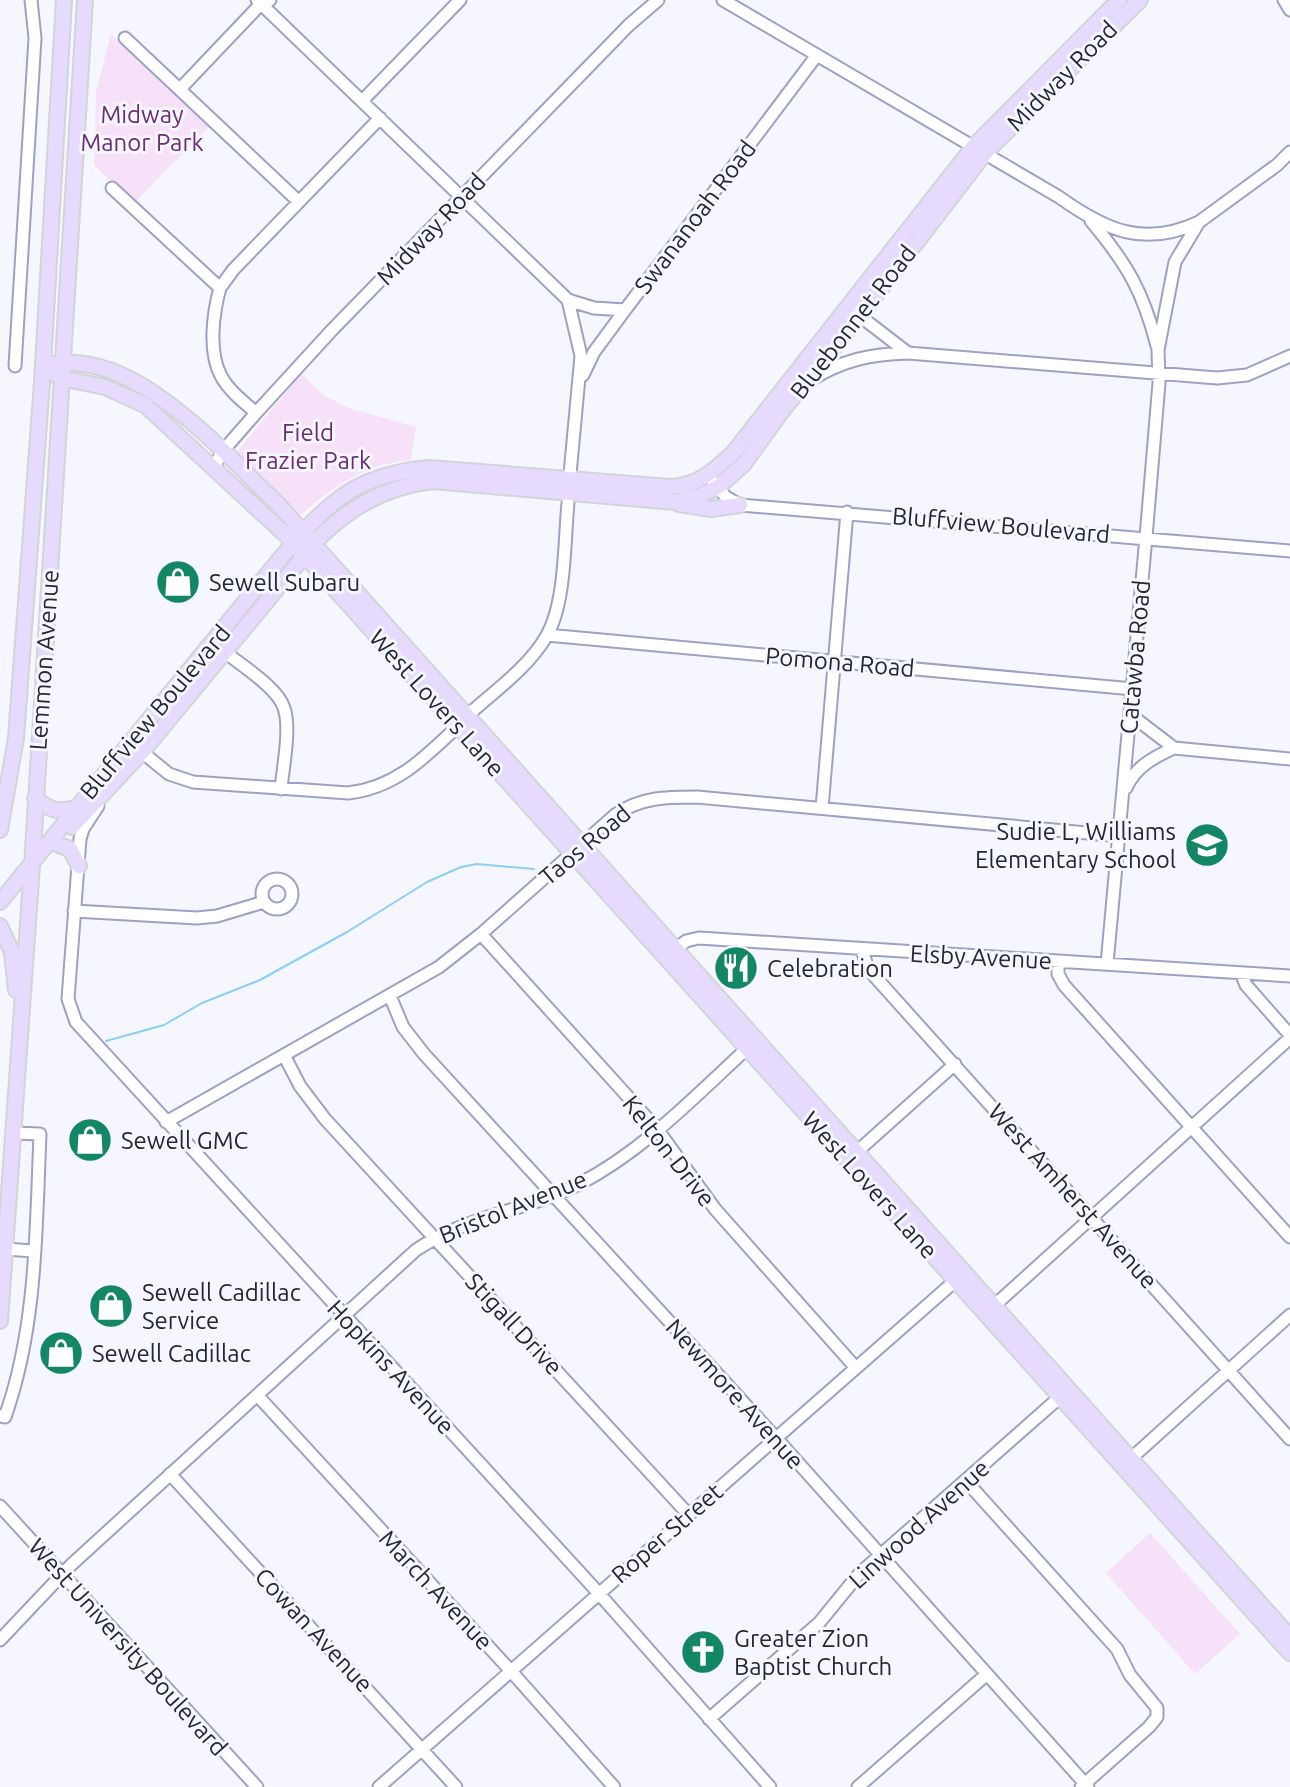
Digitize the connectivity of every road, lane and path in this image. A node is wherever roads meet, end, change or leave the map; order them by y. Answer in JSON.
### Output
{"nodes":[{"id":1,"x":31,"y":0,"type":"edge"},
{"id":2,"x":64,"y":0,"type":"edge"},
{"id":3,"x":85,"y":0,"type":"edge"},
{"id":4,"x":460,"y":0,"type":"edge"},
{"id":5,"x":658,"y":0,"type":"edge"},
{"id":6,"x":723,"y":0,"type":"edge"},
{"id":7,"x":1119,"y":0,"type":"edge"},
{"id":8,"x":1140,"y":0,"type":"edge"},
{"id":9,"x":1284,"y":0,"type":"edge"},
{"id":10,"x":263,"y":2,"type":"edge"},
{"id":11,"x":1290,"y":10,"type":"edge"},
{"id":12,"x":125,"y":38,"type":"dead end"},
{"id":13,"x":817,"y":55,"type":"junction"},
{"id":14,"x":180,"y":89,"type":"junction"},
{"id":15,"x":362,"y":101,"type":"junction"},
{"id":16,"x":380,"y":118,"type":"junction"},
{"id":17,"x":979,"y":150,"type":"junction"},
{"id":18,"x":1290,"y":152,"type":"edge"},
{"id":19,"x":112,"y":188,"type":"dead end"},
{"id":20,"x":462,"y":196,"type":"junction"},
{"id":21,"x":298,"y":201,"type":"junction"},
{"id":22,"x":1090,"y":219,"type":"junction"},
{"id":23,"x":1199,"y":222,"type":"junction"},
{"id":24,"x":220,"y":288,"type":"junction"},
{"id":25,"x":568,"y":300,"type":"junction"},
{"id":26,"x":625,"y":310,"type":"junction"},
{"id":27,"x":854,"y":312,"type":"junction"},
{"id":28,"x":885,"y":337,"type":"junction"},
{"id":29,"x":1158,"y":350,"type":"junction"},
{"id":30,"x":908,"y":353,"type":"junction"},
{"id":31,"x":874,"y":354,"type":"junction"},
{"id":32,"x":1290,"y":356,"type":"edge"},
{"id":33,"x":62,"y":361,"type":"junction"},
{"id":34,"x":15,"y":366,"type":"dead end"},
{"id":35,"x":43,"y":367,"type":"junction"},
{"id":36,"x":1158,"y":373,"type":"junction"},
{"id":37,"x":61,"y":378,"type":"junction"},
{"id":38,"x":580,"y":383,"type":"junction"},
{"id":39,"x":803,"y":384,"type":"junction"},
{"id":40,"x":256,"y":413,"type":"junction"},
{"id":41,"x":222,"y":452,"type":"junction"},
{"id":42,"x":214,"y":467,"type":"junction"},
{"id":43,"x":713,"y":482,"type":"junction"},
{"id":44,"x":569,"y":491,"type":"junction"},
{"id":45,"x":675,"y":502,"type":"junction"},
{"id":46,"x":740,"y":505,"type":"junction"},
{"id":47,"x":847,"y":512,"type":"junction"},
{"id":48,"x":1146,"y":537,"type":"junction"},
{"id":49,"x":298,"y":538,"type":"junction"},
{"id":50,"x":309,"y":550,"type":"junction"},
{"id":51,"x":1290,"y":551,"type":"edge"},
{"id":52,"x":29,"y":559,"type":"junction"},
{"id":53,"x":50,"y":560,"type":"junction"},
{"id":54,"x":27,"y":592,"type":"junction"},
{"id":55,"x":547,"y":635,"type":"junction"},
{"id":56,"x":219,"y":647,"type":"junction"},
{"id":57,"x":834,"y":661,"type":"junction"},
{"id":58,"x":44,"y":664,"type":"junction"},
{"id":59,"x":1133,"y":689,"type":"junction"},
{"id":60,"x":1131,"y":715,"type":"junction"},
{"id":61,"x":462,"y":721,"type":"junction"},
{"id":62,"x":136,"y":747,"type":"junction"},
{"id":63,"x":1174,"y":748,"type":"junction"},
{"id":64,"x":1290,"y":759,"type":"edge"},
{"id":65,"x":281,"y":789,"type":"junction"},
{"id":66,"x":108,"y":790,"type":"junction"},
{"id":67,"x":35,"y":798,"type":"junction"},
{"id":68,"x":1122,"y":800,"type":"junction"},
{"id":69,"x":76,"y":808,"type":"junction"},
{"id":70,"x":822,"y":808,"type":"junction"},
{"id":71,"x":0,"y":830,"type":"edge"},
{"id":72,"x":1120,"y":836,"type":"junction"},
{"id":73,"x":57,"y":844,"type":"junction"},
{"id":74,"x":577,"y":848,"type":"junction"},
{"id":75,"x":32,"y":866,"type":"junction"},
{"id":76,"x":79,"y":866,"type":"junction"},
{"id":77,"x":0,"y":902,"type":"edge"},
{"id":78,"x":264,"y":902,"type":"dead end"},
{"id":79,"x":74,"y":911,"type":"junction"},
{"id":80,"x":0,"y":926,"type":"edge"},
{"id":81,"x":481,"y":934,"type":"junction"},
{"id":82,"x":862,"y":950,"type":"junction"},
{"id":83,"x":672,"y":954,"type":"junction"},
{"id":84,"x":1058,"y":962,"type":"junction"},
{"id":85,"x":1107,"y":964,"type":"junction"},
{"id":86,"x":1241,"y":973,"type":"junction"},
{"id":87,"x":1290,"y":976,"type":"edge"},
{"id":88,"x":390,"y":996,"type":"junction"},
{"id":89,"x":20,"y":1022,"type":"junction"},
{"id":90,"x":1290,"y":1036,"type":"edge"},
{"id":91,"x":752,"y":1044,"type":"junction"},
{"id":92,"x":284,"y":1055,"type":"junction"},
{"id":93,"x":955,"y":1064,"type":"junction"},
{"id":94,"x":166,"y":1122,"type":"junction"},
{"id":95,"x":1193,"y":1128,"type":"junction"},
{"id":96,"x":657,"y":1129,"type":"junction"},
{"id":97,"x":7,"y":1132,"type":"edge"},
{"id":98,"x":852,"y":1156,"type":"junction"},
{"id":99,"x":554,"y":1194,"type":"junction"},
{"id":100,"x":1092,"y":1218,"type":"junction"},
{"id":101,"x":1290,"y":1237,"type":"edge"},
{"id":102,"x":434,"y":1238,"type":"junction"},
{"id":103,"x":5,"y":1249,"type":"junction"},
{"id":104,"x":33,"y":1251,"type":"junction"},
{"id":105,"x":960,"y":1276,"type":"junction"},
{"id":106,"x":990,"y":1309,"type":"junction"},
{"id":107,"x":1290,"y":1315,"type":"edge"},
{"id":108,"x":343,"y":1316,"type":"junction"},
{"id":109,"x":0,"y":1321,"type":"edge"},
{"id":110,"x":856,"y":1368,"type":"junction"},
{"id":111,"x":1229,"y":1371,"type":"junction"},
{"id":112,"x":1065,"y":1393,"type":"junction"},
{"id":113,"x":257,"y":1395,"type":"junction"},
{"id":114,"x":0,"y":1416,"type":"edge"},
{"id":115,"x":776,"y":1438,"type":"junction"},
{"id":116,"x":1290,"y":1439,"type":"edge"},
{"id":117,"x":1127,"y":1462,"type":"junction"},
{"id":118,"x":170,"y":1474,"type":"junction"},
{"id":119,"x":966,"y":1481,"type":"junction"},
{"id":120,"x":0,"y":1506,"type":"edge"},
{"id":121,"x":688,"y":1514,"type":"junction"},
{"id":122,"x":880,"y":1555,"type":"junction"},
{"id":123,"x":62,"y":1575,"type":"junction"},
{"id":124,"x":599,"y":1593,"type":"junction"},
{"id":125,"x":1265,"y":1617,"type":"junction"},
{"id":126,"x":1290,"y":1637,"type":"edge"},
{"id":127,"x":0,"y":1640,"type":"edge"},
{"id":128,"x":1290,"y":1653,"type":"edge"},
{"id":129,"x":510,"y":1670,"type":"junction"},
{"id":130,"x":987,"y":1674,"type":"junction"},
{"id":131,"x":709,"y":1719,"type":"junction"},
{"id":132,"x":422,"y":1749,"type":"junction"},
{"id":133,"x":1084,"y":1786,"type":"edge"},
{"id":134,"x":257,"y":1787,"type":"edge"},
{"id":135,"x":379,"y":1787,"type":"edge"},
{"id":136,"x":456,"y":1787,"type":"edge"},
{"id":137,"x":614,"y":1787,"type":"edge"},
{"id":138,"x":770,"y":1787,"type":"edge"},
{"id":139,"x":858,"y":1787,"type":"edge"}],
"edges":[{"from":1,"to":34,"type":"street"},
{"from":2,"to":35,"type":"main road","name":"Lemmon Avenue"},
{"from":3,"to":33,"type":"main road","name":"Lemmon Avenue"},
{"from":4,"to":15,"type":"street"},
{"from":5,"to":20,"type":"street","name":"Midway Road"},
{"from":6,"to":13,"type":"street"},
{"from":7,"to":17,"type":"main road","name":"Midway Road"},
{"from":8,"to":17,"type":"main road","name":"Midway Road"},
{"from":9,"to":11,"type":"street"},
{"from":10,"to":14,"type":"street"},
{"from":10,"to":15,"type":"street"},
{"from":12,"to":14,"type":"street"},
{"from":13,"to":17,"type":"street"},
{"from":13,"to":26,"type":"street","name":"Swananoah Road"},
{"from":14,"to":21,"type":"street"},
{"from":15,"to":16,"type":"street"},
{"from":16,"to":20,"type":"street"},
{"from":16,"to":21,"type":"street"},
{"from":17,"to":22,"type":"street"},
{"from":17,"to":27,"type":"main road","name":"Bluebonnet Road"},
{"from":18,"to":23,"type":"street"},
{"from":19,"to":24,"type":"street"},
{"from":20,"to":25,"type":"street"},
{"from":20,"to":40,"type":"street","name":"Midway Road"},
{"from":21,"to":24,"type":"street"},
{"from":22,"to":23,"type":"street"},
{"from":22,"to":29,"type":"street","name":"Catawba Road"},
{"from":23,"to":29,"type":"street","name":"Catawba Road"},
{"from":24,"to":40,"type":"street"},
{"from":25,"to":26,"type":"street"},
{"from":25,"to":38,"type":"street"},
{"from":26,"to":38,"type":"street","name":"Swananoah Road"},
{"from":27,"to":28,"type":"street"},
{"from":27,"to":39,"type":"main road","name":"Bluebonnet Road"},
{"from":27,"to":43,"type":"main road","name":"Bluebonnet Road"},
{"from":28,"to":30,"type":"street"},
{"from":28,"to":31,"type":"street"},
{"from":29,"to":36,"type":"street","name":"Catawba Road"},
{"from":30,"to":31,"type":"street"},
{"from":30,"to":36,"type":"street"},
{"from":31,"to":39,"type":"street"},
{"from":32,"to":36,"type":"street"},
{"from":33,"to":35,"type":"main road","name":"West Lovers Lane"},
{"from":33,"to":37,"type":"main road","name":"Lemmon Avenue"},
{"from":33,"to":41,"type":"main road","name":"West Lovers Lane"},
{"from":35,"to":37,"type":"main road","name":"West Lovers Lane"},
{"from":35,"to":52,"type":"main road","name":"Lemmon Avenue"},
{"from":36,"to":48,"type":"street","name":"Catawba Road"},
{"from":37,"to":42,"type":"main road","name":"West Lovers Lane"},
{"from":37,"to":53,"type":"main road","name":"Lemmon Avenue"},
{"from":38,"to":44,"type":"street"},
{"from":39,"to":43,"type":"main road","name":"Bluebonnet Road"},
{"from":40,"to":41,"type":"street","name":"Midway Road"},
{"from":41,"to":42,"type":"street","name":"Midway Road"},
{"from":41,"to":49,"type":"main road","name":"West Lovers Lane"},
{"from":42,"to":49,"type":"main road","name":"West Lovers Lane"},
{"from":43,"to":44,"type":"main road","name":"Bluffview Boulevard"},
{"from":43,"to":45,"type":"main road","name":"Bluffview Boulevard"},
{"from":43,"to":46,"type":"street"},
{"from":44,"to":45,"type":"main road","name":"Bluffview Boulevard"},
{"from":44,"to":49,"type":"main road","name":"Bluffview Boulevard"},
{"from":44,"to":50,"type":"main road","name":"Bluffview Boulevard"},
{"from":44,"to":55,"type":"street"},
{"from":45,"to":46,"type":"main road"},
{"from":46,"to":47,"type":"street","name":"Bluffview Boulevard"},
{"from":47,"to":48,"type":"street","name":"Bluffview Boulevard"},
{"from":47,"to":57,"type":"street"},
{"from":48,"to":51,"type":"street","name":"Bluffview Boulevard"},
{"from":48,"to":59,"type":"street","name":"Catawba Road"},
{"from":49,"to":50,"type":"main road","name":"West Lovers Lane"},
{"from":49,"to":56,"type":"main road","name":"Bluffview Boulevard"},
{"from":50,"to":56,"type":"main road","name":"Bluffview Boulevard"},
{"from":50,"to":61,"type":"main road","name":"West Lovers Lane"},
{"from":52,"to":53,"type":"main road"},
{"from":52,"to":54,"type":"main road","name":"Lemmon Avenue"},
{"from":53,"to":58,"type":"main road","name":"Lemmon Avenue"},
{"from":54,"to":58,"type":"main road"},
{"from":54,"to":71,"type":"main road","name":"Lemmon Avenue"},
{"from":55,"to":57,"type":"street","name":"Pomona Road"},
{"from":55,"to":61,"type":"street"},
{"from":56,"to":62,"type":"main road","name":"Bluffview Boulevard"},
{"from":56,"to":65,"type":"street"},
{"from":57,"to":59,"type":"street","name":"Pomona Road"},
{"from":57,"to":70,"type":"street"},
{"from":58,"to":67,"type":"main road","name":"Lemmon Avenue"},
{"from":59,"to":60,"type":"street","name":"Catawba Road"},
{"from":60,"to":63,"type":"street"},
{"from":60,"to":68,"type":"street","name":"Catawba Road"},
{"from":61,"to":65,"type":"street"},
{"from":61,"to":74,"type":"main road","name":"West Lovers Lane"},
{"from":62,"to":65,"type":"street"},
{"from":62,"to":66,"type":"main road","name":"Bluffview Boulevard"},
{"from":62,"to":69,"type":"main road","name":"Bluffview Boulevard"},
{"from":63,"to":64,"type":"street"},
{"from":63,"to":68,"type":"street"},
{"from":66,"to":73,"type":"main road","name":"Bluffview Boulevard"},
{"from":66,"to":76,"type":"street","name":"Hopkins Avenue"},
{"from":67,"to":69,"type":"main road"},
{"from":67,"to":75,"type":"main road","name":"Lemmon Avenue"},
{"from":68,"to":72,"type":"street","name":"Catawba Road"},
{"from":69,"to":75,"type":"main road","name":"Bluffview Boulevard"},
{"from":70,"to":72,"type":"street","name":"Taos Road"},
{"from":70,"to":74,"type":"street","name":"Taos Road"},
{"from":72,"to":85,"type":"street","name":"Catawba Road"},
{"from":73,"to":75,"type":"main road","name":"Bluffview Boulevard"},
{"from":73,"to":76,"type":"main road"},
{"from":74,"to":81,"type":"street","name":"Taos Road"},
{"from":74,"to":83,"type":"main road","name":"West Lovers Lane"},
{"from":75,"to":77,"type":"main road","name":"Bluffview Boulevard"},
{"from":75,"to":89,"type":"main road","name":"Lemmon Avenue"},
{"from":76,"to":79,"type":"street","name":"Hopkins Avenue"},
{"from":78,"to":79,"type":"street"},
{"from":79,"to":94,"type":"street","name":"Hopkins Avenue"},
{"from":80,"to":89,"type":"main road"},
{"from":81,"to":88,"type":"street","name":"Taos Road"},
{"from":81,"to":96,"type":"street","name":"Kelton Drive"},
{"from":82,"to":83,"type":"street","name":"Elsby Avenue"},
{"from":82,"to":84,"type":"street","name":"Elsby Avenue"},
{"from":82,"to":93,"type":"street","name":"West Amherst Avenue"},
{"from":83,"to":91,"type":"main road","name":"West Lovers Lane"},
{"from":84,"to":85,"type":"street","name":"Elsby Avenue"},
{"from":84,"to":95,"type":"street"},
{"from":85,"to":86,"type":"street","name":"Elsby Avenue"},
{"from":86,"to":87,"type":"street","name":"Elsby Avenue"},
{"from":86,"to":90,"type":"street"},
{"from":88,"to":92,"type":"street","name":"Taos Road"},
{"from":88,"to":99,"type":"street","name":"Newmore Avenue"},
{"from":89,"to":97,"type":"main road","name":"Lemmon Avenue"},
{"from":90,"to":95,"type":"street"},
{"from":91,"to":96,"type":"street","name":"Bristol Avenue"},
{"from":91,"to":98,"type":"main road","name":"West Lovers Lane"},
{"from":92,"to":94,"type":"street","name":"Taos Road"},
{"from":92,"to":102,"type":"street","name":"Stigall Drive"},
{"from":93,"to":98,"type":"street"},
{"from":93,"to":100,"type":"street","name":"West Amherst Avenue"},
{"from":94,"to":108,"type":"street","name":"Hopkins Avenue"},
{"from":95,"to":100,"type":"street"},
{"from":95,"to":101,"type":"street"},
{"from":96,"to":99,"type":"street","name":"Bristol Avenue"},
{"from":96,"to":110,"type":"street","name":"Kelton Drive"},
{"from":97,"to":103,"type":"main road","name":"Lemmon Avenue"},
{"from":97,"to":104,"type":"street"},
{"from":98,"to":105,"type":"main road","name":"West Lovers Lane"},
{"from":99,"to":102,"type":"street","name":"Bristol Avenue"},
{"from":99,"to":115,"type":"street","name":"Newmore Avenue"},
{"from":100,"to":106,"type":"street"},
{"from":100,"to":111,"type":"street","name":"West Amherst Avenue"},
{"from":102,"to":108,"type":"street","name":"Bristol Avenue"},
{"from":102,"to":121,"type":"street","name":"Stigall Drive"},
{"from":103,"to":104,"type":"street"},
{"from":103,"to":109,"type":"main road","name":"Lemmon Avenue"},
{"from":104,"to":114,"type":"street"},
{"from":105,"to":106,"type":"main road","name":"West Lovers Lane"},
{"from":105,"to":110,"type":"street","name":"Roper Street"},
{"from":106,"to":112,"type":"main road","name":"West Lovers Lane"},
{"from":107,"to":111,"type":"street"},
{"from":108,"to":113,"type":"street","name":"Bristol Avenue"},
{"from":108,"to":124,"type":"street","name":"Hopkins Avenue"},
{"from":110,"to":115,"type":"street","name":"Roper Street"},
{"from":111,"to":116,"type":"street","name":"West Amherst Avenue"},
{"from":111,"to":117,"type":"street"},
{"from":112,"to":117,"type":"main road","name":"West Lovers Lane"},
{"from":112,"to":119,"type":"street","name":"Linwood Avenue"},
{"from":113,"to":118,"type":"street","name":"Bristol Avenue"},
{"from":113,"to":129,"type":"street","name":"March Avenue"},
{"from":115,"to":121,"type":"street","name":"Roper Street"},
{"from":115,"to":122,"type":"street","name":"Newmore Avenue"},
{"from":117,"to":125,"type":"main road","name":"West Lovers Lane"},
{"from":118,"to":123,"type":"street","name":"Bristol Avenue"},
{"from":118,"to":132,"type":"street","name":"Cowan Avenue"},
{"from":119,"to":122,"type":"street","name":"Linwood Avenue"},
{"from":119,"to":133,"type":"street"},
{"from":120,"to":123,"type":"street","name":"West University Boulevard"},
{"from":121,"to":124,"type":"street","name":"Roper Street"},
{"from":122,"to":130,"type":"street","name":"Newmore Avenue"},
{"from":122,"to":131,"type":"street","name":"Linwood Avenue"},
{"from":123,"to":127,"type":"street","name":"Bristol Avenue"},
{"from":123,"to":134,"type":"street","name":"West University Boulevard"},
{"from":124,"to":129,"type":"street","name":"Roper Street"},
{"from":124,"to":131,"type":"street","name":"Hopkins Avenue"},
{"from":125,"to":126,"type":"main road","name":"West Lovers Lane"},
{"from":125,"to":128,"type":"main road","name":"West Lovers Lane"},
{"from":129,"to":132,"type":"street","name":"Roper Street"},
{"from":129,"to":137,"type":"street","name":"March Avenue"},
{"from":130,"to":133,"type":"street","name":"Newmore Avenue"},
{"from":130,"to":139,"type":"street"},
{"from":131,"to":138,"type":"street","name":"Hopkins Avenue"},
{"from":132,"to":135,"type":"street","name":"Roper Street"},
{"from":132,"to":136,"type":"street","name":"Cowan Avenue"}]}
